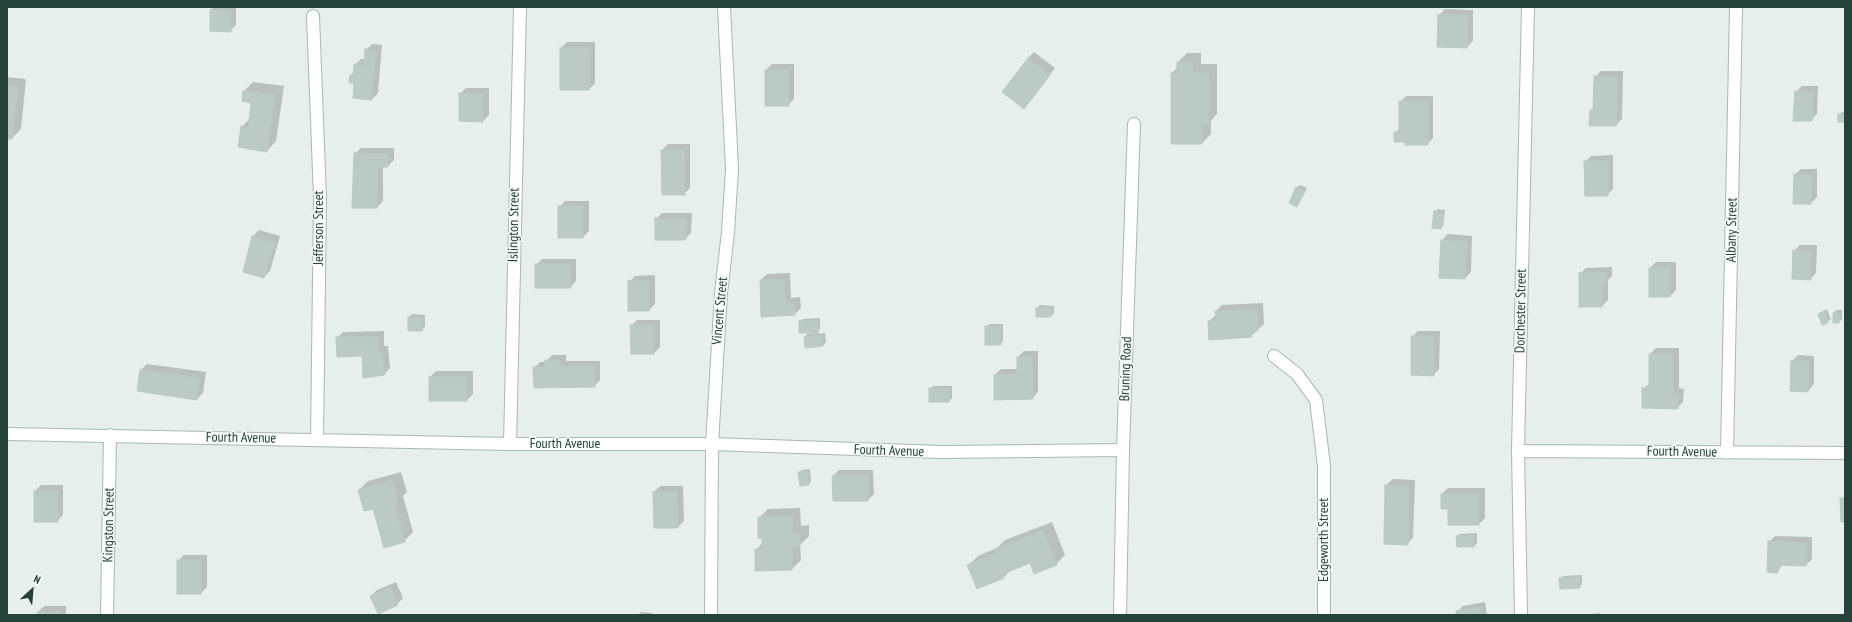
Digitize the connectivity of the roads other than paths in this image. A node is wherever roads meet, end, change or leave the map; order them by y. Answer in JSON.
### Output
{"nodes":[{"id":1,"x":520,"y":7,"type":"edge"},
{"id":2,"x":724,"y":7,"type":"edge"},
{"id":3,"x":1528,"y":7,"type":"edge"},
{"id":4,"x":1736,"y":7,"type":"edge"},
{"id":5,"x":313,"y":16,"type":"dead end"},
{"id":6,"x":1134,"y":124,"type":"dead end"},
{"id":7,"x":1274,"y":356,"type":"dead end"},
{"id":8,"x":7,"y":434,"type":"edge"},
{"id":9,"x":110,"y":435,"type":"junction"},
{"id":10,"x":317,"y":440,"type":"junction"},
{"id":11,"x":510,"y":444,"type":"junction"},
{"id":12,"x":712,"y":444,"type":"junction"},
{"id":13,"x":1123,"y":450,"type":"junction"},
{"id":14,"x":1518,"y":451,"type":"junction"},
{"id":15,"x":1728,"y":453,"type":"junction"},
{"id":16,"x":1845,"y":453,"type":"edge"},
{"id":17,"x":107,"y":615,"type":"edge"},
{"id":18,"x":711,"y":615,"type":"edge"},
{"id":19,"x":1120,"y":615,"type":"edge"},
{"id":20,"x":1324,"y":615,"type":"edge"},
{"id":21,"x":1521,"y":615,"type":"edge"}],
"edges":[{"from":1,"to":11,"type":"street","name":"Islington Street"},
{"from":2,"to":12,"type":"street","name":"Vincent Street"},
{"from":3,"to":14,"type":"street","name":"Dorchester Street"},
{"from":4,"to":15,"type":"street","name":"Albany Street"},
{"from":5,"to":10,"type":"street","name":"Jefferson Street"},
{"from":6,"to":13,"type":"street","name":"Bruning Road"},
{"from":7,"to":20,"type":"street","name":"Edgeworth Street"},
{"from":8,"to":9,"type":"street","name":"Fourth Avenue"},
{"from":9,"to":10,"type":"street","name":"Fourth Avenue"},
{"from":9,"to":17,"type":"street","name":"Kingston Street"},
{"from":10,"to":11,"type":"street","name":"Fourth Avenue"},
{"from":11,"to":12,"type":"street","name":"Fourth Avenue"},
{"from":12,"to":13,"type":"street","name":"Fourth Avenue"},
{"from":12,"to":18,"type":"street","name":"Vincent Street"},
{"from":13,"to":19,"type":"street","name":"Bruning Road"},
{"from":14,"to":15,"type":"street","name":"Fourth Avenue"},
{"from":14,"to":21,"type":"street","name":"Dorchester Street"},
{"from":15,"to":16,"type":"street","name":"Fourth Avenue"}]}
